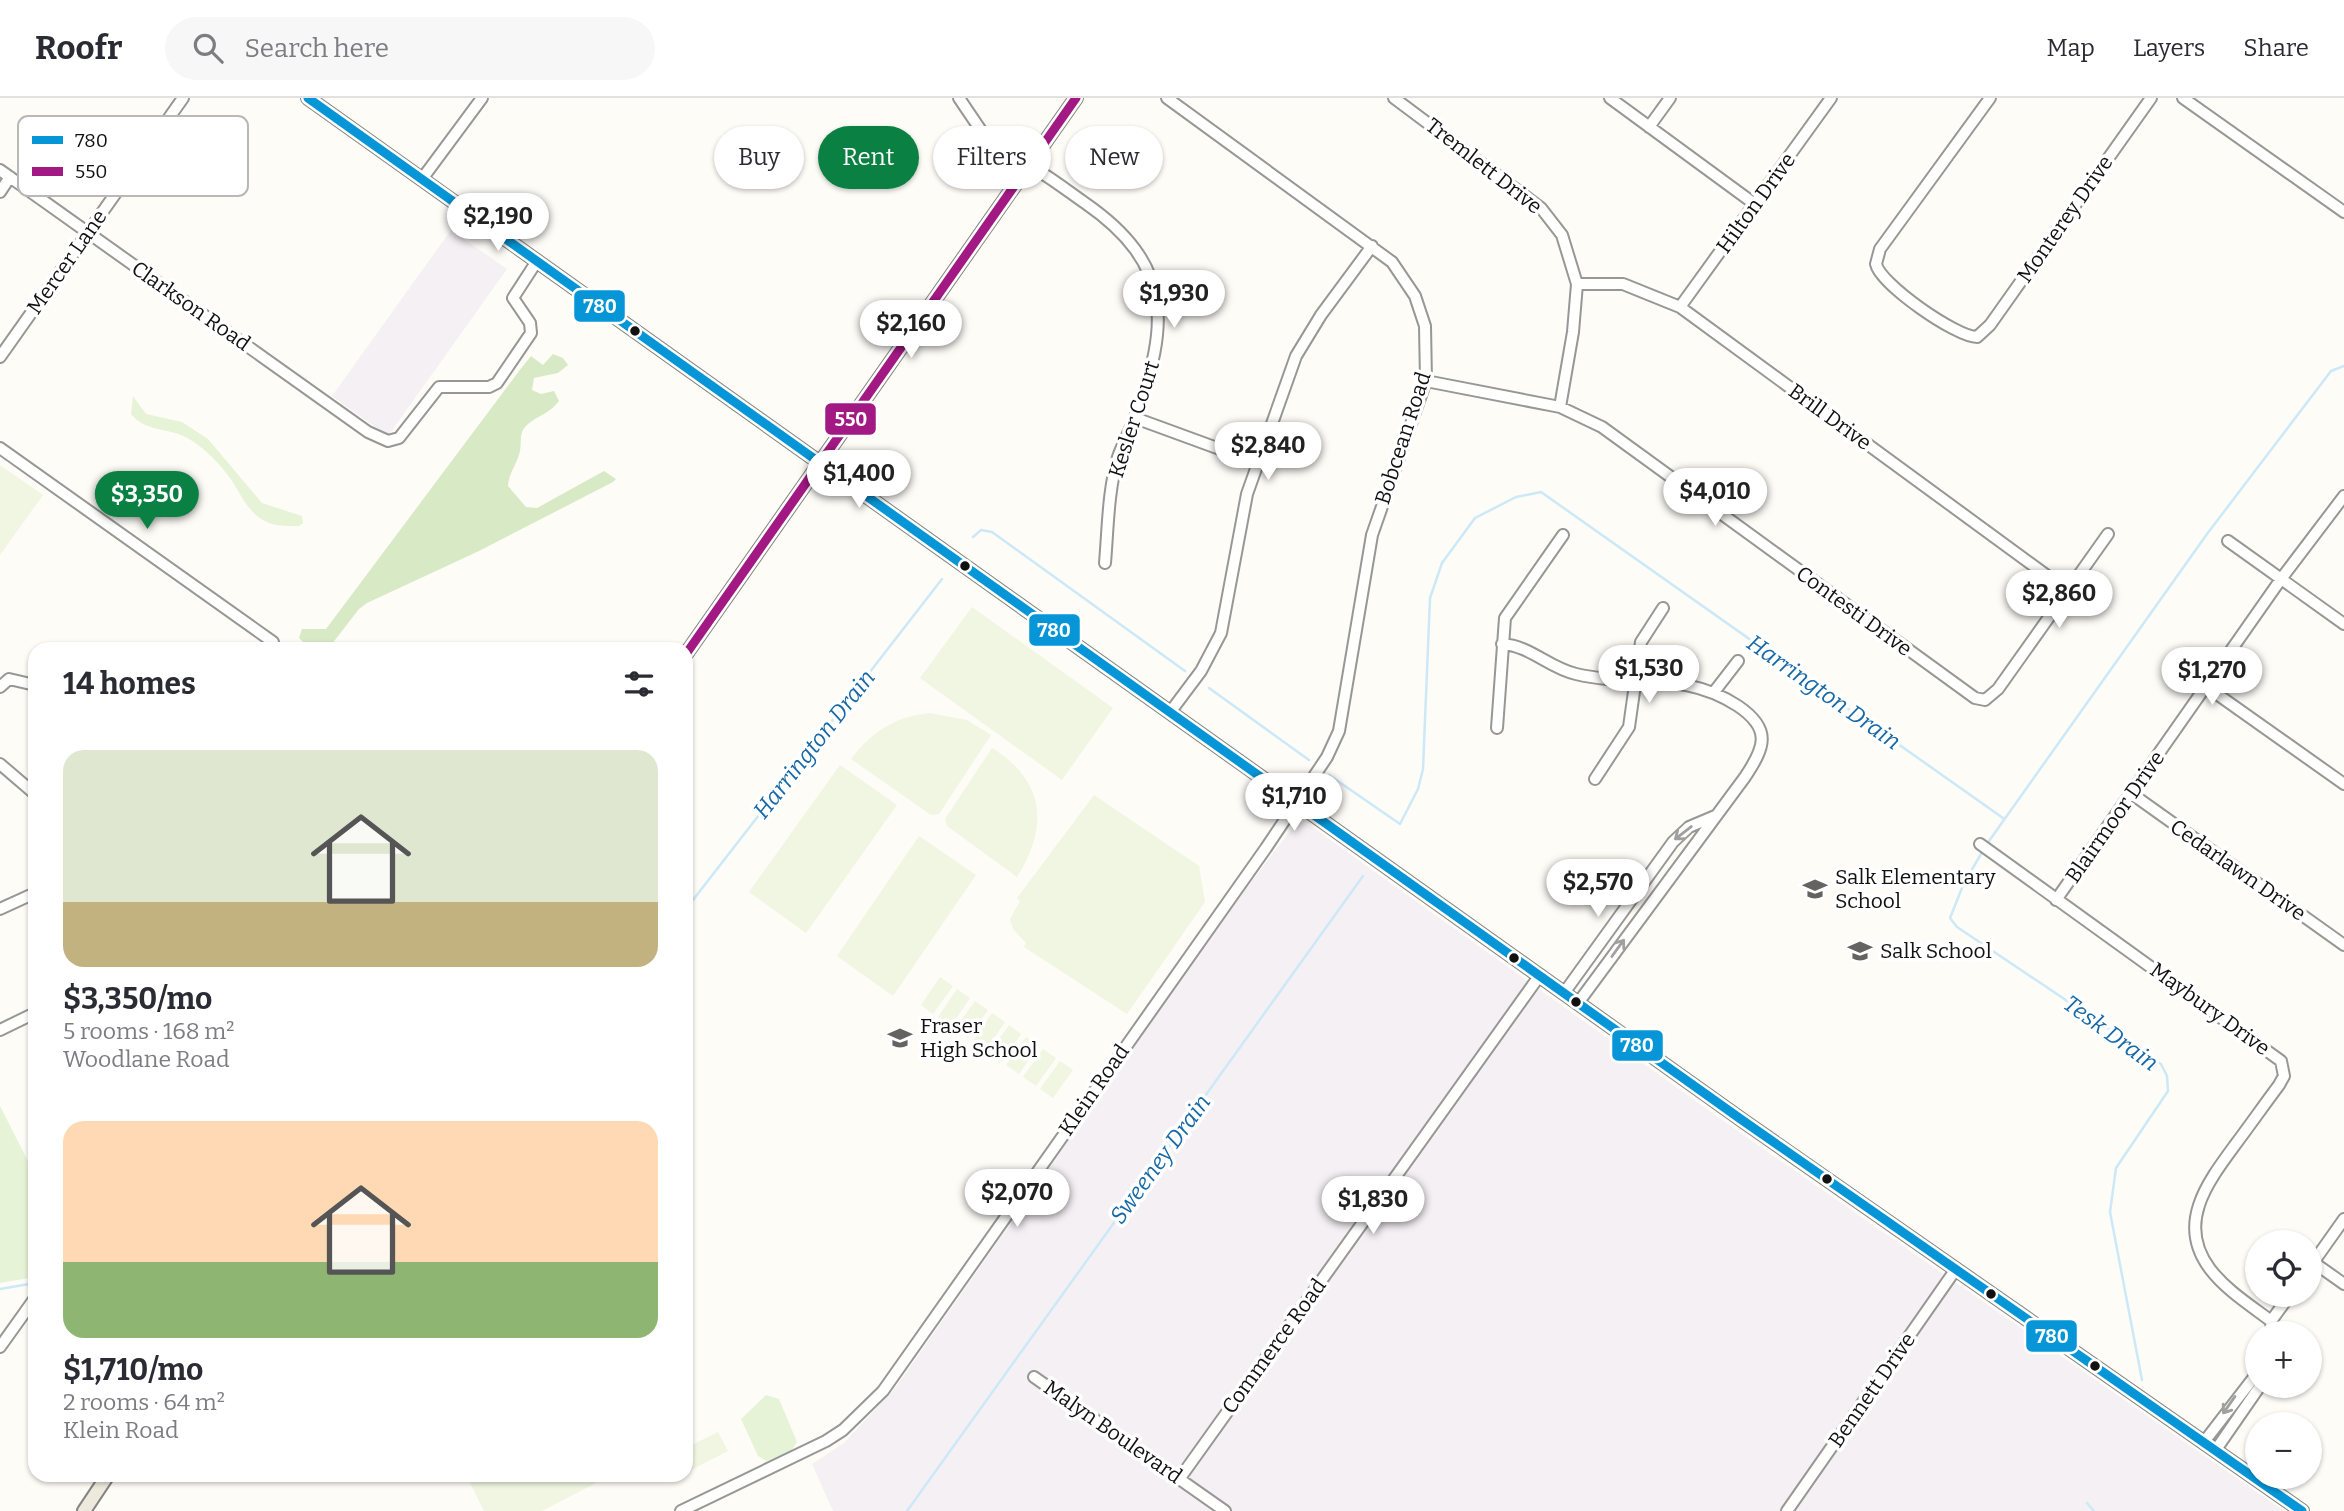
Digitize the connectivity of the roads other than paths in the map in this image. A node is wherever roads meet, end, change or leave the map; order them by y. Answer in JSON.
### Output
{"nodes":[{"id":1,"x":183,"y":98,"type":"edge"},
{"id":2,"x":308,"y":98,"type":"edge"},
{"id":3,"x":482,"y":98,"type":"edge"},
{"id":4,"x":959,"y":98,"type":"edge"},
{"id":5,"x":1076,"y":98,"type":"edge"},
{"id":6,"x":1167,"y":98,"type":"edge"},
{"id":7,"x":1394,"y":98,"type":"edge"},
{"id":8,"x":1611,"y":98,"type":"edge"},
{"id":9,"x":1670,"y":98,"type":"edge"},
{"id":10,"x":1831,"y":98,"type":"edge"},
{"id":11,"x":1990,"y":98,"type":"edge"},
{"id":12,"x":2151,"y":98,"type":"edge"},
{"id":13,"x":2183,"y":98,"type":"edge"},
{"id":14,"x":170,"y":116,"type":"edge"},
{"id":15,"x":978,"y":126,"type":"edge"},
{"id":16,"x":1649,"y":127,"type":"junction"},
{"id":17,"x":1051,"y":134,"type":"edge"},
{"id":18,"x":0,"y":170,"type":"edge"},
{"id":19,"x":10,"y":177,"type":"junction"},
{"id":20,"x":422,"y":179,"type":"junction"},
{"id":21,"x":1051,"y":180,"type":"edge"},
{"id":22,"x":18,"y":183,"type":"edge"},
{"id":23,"x":1012,"y":189,"type":"edge"},
{"id":24,"x":0,"y":192,"type":"edge"},
{"id":25,"x":36,"y":196,"type":"edge"},
{"id":26,"x":114,"y":196,"type":"edge"},
{"id":27,"x":1756,"y":205,"type":"junction"},
{"id":28,"x":2344,"y":212,"type":"edge"},
{"id":29,"x":88,"y":233,"type":"junction"},
{"id":30,"x":1372,"y":246,"type":"junction"},
{"id":31,"x":537,"y":261,"type":"junction"},
{"id":32,"x":1577,"y":284,"type":"junction"},
{"id":33,"x":1680,"y":307,"type":"junction"},
{"id":34,"x":0,"y":357,"type":"edge"},
{"id":35,"x":1426,"y":381,"type":"junction"},
{"id":36,"x":1560,"y":407,"type":"junction"},
{"id":37,"x":1135,"y":418,"type":"junction"},
{"id":38,"x":0,"y":448,"type":"edge"},
{"id":39,"x":821,"y":462,"type":"junction"},
{"id":40,"x":1258,"y":463,"type":"junction"},
{"id":41,"x":2344,"y":496,"type":"edge"},
{"id":42,"x":1563,"y":534,"type":"dead end"},
{"id":43,"x":2108,"y":534,"type":"dead end"},
{"id":44,"x":2228,"y":541,"type":"dead end"},
{"id":45,"x":1105,"y":563,"type":"dead end"},
{"id":46,"x":2281,"y":579,"type":"junction"},
{"id":47,"x":2068,"y":591,"type":"junction"},
{"id":48,"x":1663,"y":608,"type":"dead end"},
{"id":49,"x":2344,"y":624,"type":"edge"},
{"id":50,"x":273,"y":642,"type":"dead end"},
{"id":51,"x":693,"y":644,"type":"edge"},
{"id":52,"x":1502,"y":644,"type":"junction"},
{"id":53,"x":1738,"y":661,"type":"dead end"},
{"id":54,"x":1636,"y":678,"type":"junction"},
{"id":55,"x":28,"y":683,"type":"edge"},
{"id":56,"x":3,"y":684,"type":"edge"},
{"id":57,"x":2207,"y":687,"type":"junction"},
{"id":58,"x":1714,"y":692,"type":"junction"},
{"id":59,"x":1171,"y":711,"type":"junction"},
{"id":60,"x":1497,"y":729,"type":"dead end"},
{"id":61,"x":0,"y":764,"type":"edge"},
{"id":62,"x":1595,"y":779,"type":"dead end"},
{"id":63,"x":2344,"y":784,"type":"edge"},
{"id":64,"x":28,"y":788,"type":"edge"},
{"id":65,"x":2132,"y":794,"type":"junction"},
{"id":66,"x":1296,"y":801,"type":"junction"},
{"id":67,"x":1717,"y":815,"type":"junction"},
{"id":68,"x":1980,"y":844,"type":"dead end"},
{"id":69,"x":28,"y":896,"type":"edge"},
{"id":70,"x":2056,"y":900,"type":"junction"},
{"id":71,"x":0,"y":909,"type":"edge"},
{"id":72,"x":2344,"y":945,"type":"edge"},
{"id":73,"x":1540,"y":975,"type":"junction"},
{"id":74,"x":1564,"y":993,"type":"junction"},
{"id":75,"x":1578,"y":1003,"type":"junction"},
{"id":76,"x":28,"y":1016,"type":"edge"},
{"id":77,"x":0,"y":1030,"type":"edge"},
{"id":78,"x":2344,"y":1219,"type":"edge"},
{"id":79,"x":2322,"y":1251,"type":"edge"},
{"id":80,"x":1956,"y":1269,"type":"junction"},
{"id":81,"x":2322,"y":1271,"type":"edge"},
{"id":82,"x":2344,"y":1284,"type":"edge"},
{"id":83,"x":2281,"y":1307,"type":"edge"},
{"id":84,"x":28,"y":1308,"type":"edge"},
{"id":85,"x":2271,"y":1321,"type":"joint"},
{"id":86,"x":0,"y":1348,"type":"edge"},
{"id":87,"x":1034,"y":1377,"type":"dead end"},
{"id":88,"x":2245,"y":1389,"type":"edge"},
{"id":89,"x":2252,"y":1398,"type":"edge"},
{"id":90,"x":2204,"y":1442,"type":"junction"},
{"id":91,"x":2215,"y":1451,"type":"junction"},
{"id":92,"x":1180,"y":1478,"type":"junction"},
{"id":93,"x":103,"y":1482,"type":"edge"},
{"id":94,"x":1793,"y":1509,"type":"edge"},
{"id":95,"x":84,"y":1511,"type":"edge"},
{"id":96,"x":681,"y":1511,"type":"edge"},
{"id":97,"x":1225,"y":1511,"type":"edge"},
{"id":98,"x":2302,"y":1511,"type":"edge"}],
"edges":[{"from":1,"to":14,"type":"street","name":"Mercer Lane"},
{"from":2,"to":20,"type":"main road"},
{"from":3,"to":20,"type":"street"},
{"from":4,"to":15,"type":"street"},
{"from":5,"to":17,"type":"main road"},
{"from":6,"to":30,"type":"street","name":"Bobcean Road"},
{"from":7,"to":32,"type":"street","name":"Tremlett Drive"},
{"from":8,"to":16,"type":"street"},
{"from":9,"to":16,"type":"street"},
{"from":10,"to":27,"type":"street","name":"Hilton Drive"},
{"from":11,"to":12,"type":"street","name":"Monterey Drive"},
{"from":13,"to":28,"type":"street"},
{"from":16,"to":27,"type":"street"},
{"from":18,"to":19,"type":"street","name":"Clarkson Road"},
{"from":19,"to":22,"type":"street","name":"Clarkson Road"},
{"from":19,"to":24,"type":"street"},
{"from":20,"to":31,"type":"main road"},
{"from":21,"to":37,"type":"street","name":"Kesler Court"},
{"from":23,"to":39,"type":"main road"},
{"from":25,"to":29,"type":"street","name":"Clarkson Road"},
{"from":26,"to":29,"type":"street","name":"Mercer Lane"},
{"from":27,"to":33,"type":"street","name":"Hilton Drive"},
{"from":29,"to":31,"type":"street","name":"Clarkson Road"},
{"from":29,"to":34,"type":"street","name":"Mercer Lane"},
{"from":30,"to":35,"type":"street","name":"Bobcean Road"},
{"from":30,"to":40,"type":"street"},
{"from":31,"to":39,"type":"main road"},
{"from":32,"to":33,"type":"street","name":"Brill Drive"},
{"from":32,"to":36,"type":"street","name":"Tremlett Drive"},
{"from":33,"to":47,"type":"street","name":"Brill Drive"},
{"from":35,"to":36,"type":"street","name":"Contesti Drive"},
{"from":35,"to":66,"type":"street","name":"Bobcean Road"},
{"from":36,"to":47,"type":"street","name":"Contesti Drive"},
{"from":37,"to":40,"type":"street"},
{"from":37,"to":45,"type":"street","name":"Kesler Court"},
{"from":38,"to":50,"type":"street"},
{"from":39,"to":51,"type":"main road"},
{"from":39,"to":59,"type":"main road"},
{"from":40,"to":59,"type":"street"},
{"from":41,"to":46,"type":"street","name":"Blairmoor Drive"},
{"from":42,"to":52,"type":"street"},
{"from":43,"to":47,"type":"street"},
{"from":44,"to":46,"type":"street"},
{"from":46,"to":49,"type":"street"},
{"from":46,"to":57,"type":"street","name":"Blairmoor Drive"},
{"from":48,"to":54,"type":"street"},
{"from":52,"to":54,"type":"street"},
{"from":52,"to":60,"type":"street"},
{"from":53,"to":58,"type":"street"},
{"from":54,"to":58,"type":"street"},
{"from":54,"to":62,"type":"street"},
{"from":55,"to":56,"type":"street"},
{"from":57,"to":63,"type":"street"},
{"from":57,"to":65,"type":"street","name":"Blairmoor Drive"},
{"from":58,"to":67,"type":"street"},
{"from":59,"to":66,"type":"main road"},
{"from":61,"to":64,"type":"street"},
{"from":65,"to":70,"type":"street","name":"Blairmoor Drive"},
{"from":65,"to":72,"type":"street","name":"Cedarlawn Drive"},
{"from":66,"to":73,"type":"main road"},
{"from":66,"to":96,"type":"street","name":"Klein Road"},
{"from":67,"to":74,"type":"street","one_way":true},
{"from":75,"to":67,"type":"street","one_way":true},
{"from":68,"to":70,"type":"street","name":"Maybury Drive"},
{"from":69,"to":71,"type":"street"},
{"from":70,"to":85,"type":"street","name":"Maybury Drive"},
{"from":73,"to":74,"type":"main road"},
{"from":73,"to":92,"type":"street","name":"Commerce Road"},
{"from":74,"to":75,"type":"main road"},
{"from":75,"to":80,"type":"main road"},
{"from":76,"to":77,"type":"street"},
{"from":78,"to":79,"type":"street"},
{"from":80,"to":90,"type":"main road"},
{"from":80,"to":94,"type":"street","name":"Bennett Drive"},
{"from":81,"to":82,"type":"street"},
{"from":83,"to":85,"type":"street"},
{"from":84,"to":86,"type":"street"},
{"from":87,"to":92,"type":"street","name":"Malyn Boulevard"},
{"from":88,"to":90,"type":"street","one_way":true},
{"from":89,"to":91,"type":"street"},
{"from":90,"to":91,"type":"main road"},
{"from":91,"to":98,"type":"main road"},
{"from":92,"to":97,"type":"street","name":"Malyn Boulevard"},
{"from":93,"to":95,"type":"main road"}]}
